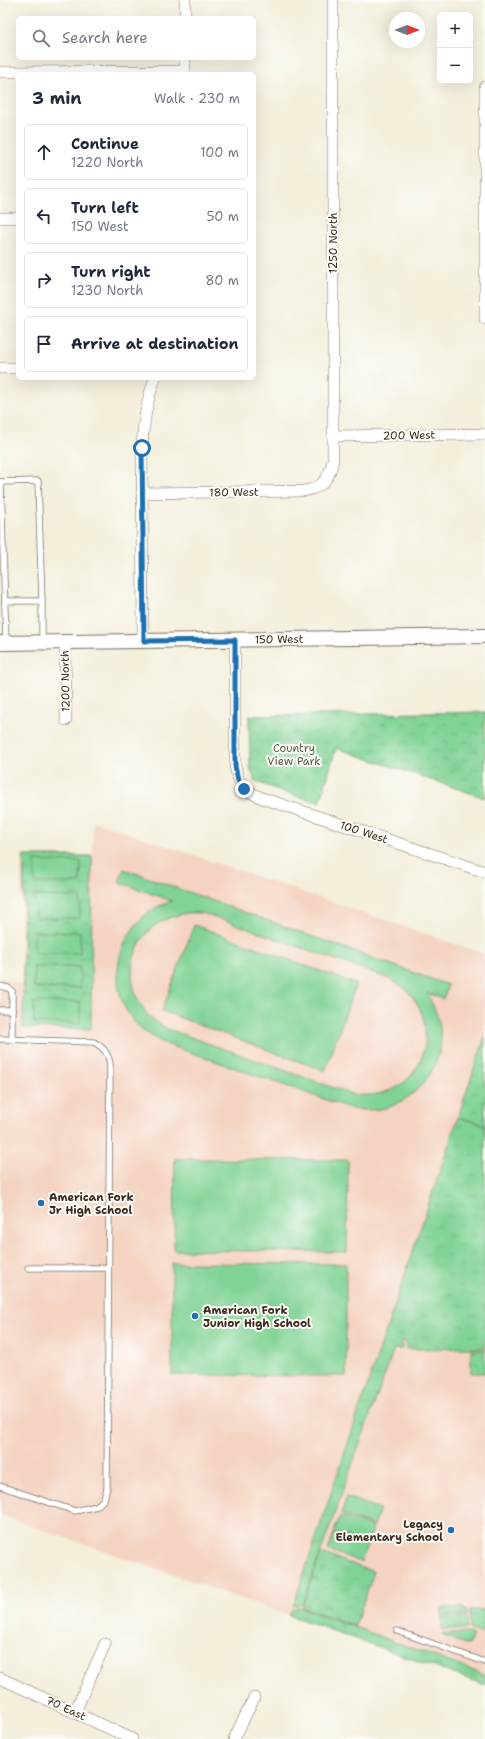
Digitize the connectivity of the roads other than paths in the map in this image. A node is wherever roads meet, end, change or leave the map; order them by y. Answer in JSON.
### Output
{"nodes":[{"id":1,"x":184,"y":0,"type":"edge"},
{"id":2,"x":333,"y":0,"type":"edge"},
{"id":3,"x":185,"y":16,"type":"edge"},
{"id":4,"x":185,"y":60,"type":"edge"},
{"id":5,"x":0,"y":72,"type":"edge"},
{"id":6,"x":185,"y":72,"type":"edge"},
{"id":7,"x":485,"y":87,"type":"edge"},
{"id":8,"x":0,"y":218,"type":"edge"},
{"id":9,"x":16,"y":218,"type":"edge"},
{"id":10,"x":485,"y":281,"type":"edge"},
{"id":11,"x":485,"y":319,"type":"edge"},
{"id":12,"x":0,"y":368,"type":"edge"},
{"id":13,"x":16,"y":368,"type":"edge"},
{"id":14,"x":153,"y":380,"type":"edge"},
{"id":15,"x":485,"y":434,"type":"edge"},
{"id":16,"x":333,"y":436,"type":"junction"},
{"id":17,"x":1,"y":482,"type":"edge"},
{"id":18,"x":324,"y":483,"type":"joint"},
{"id":19,"x":142,"y":493,"type":"junction"},
{"id":20,"x":5,"y":601,"type":"junction"},
{"id":21,"x":42,"y":601,"type":"junction"},
{"id":22,"x":485,"y":636,"type":"edge"},
{"id":23,"x":235,"y":640,"type":"junction"},
{"id":24,"x":144,"y":641,"type":"junction"},
{"id":25,"x":3,"y":642,"type":"edge"},
{"id":26,"x":42,"y":642,"type":"junction"},
{"id":27,"x":64,"y":642,"type":"junction"},
{"id":28,"x":66,"y":720,"type":"dead end"},
{"id":29,"x":485,"y":872,"type":"edge"},
{"id":30,"x":0,"y":986,"type":"edge"},
{"id":31,"x":0,"y":1010,"type":"edge"},
{"id":32,"x":12,"y":1010,"type":"junction"},
{"id":33,"x":0,"y":1039,"type":"edge"},
{"id":34,"x":12,"y":1040,"type":"junction"},
{"id":35,"x":28,"y":1268,"type":"dead end"},
{"id":36,"x":108,"y":1268,"type":"junction"},
{"id":37,"x":0,"y":1486,"type":"edge"},
{"id":38,"x":398,"y":1630,"type":"dead end"},
{"id":39,"x":106,"y":1644,"type":"dead end"},
{"id":40,"x":485,"y":1662,"type":"edge"},
{"id":41,"x":0,"y":1678,"type":"edge"},
{"id":42,"x":254,"y":1698,"type":"dead end"},
{"id":43,"x":75,"y":1712,"type":"junction"},
{"id":44,"x":132,"y":1739,"type":"edge"},
{"id":45,"x":234,"y":1739,"type":"edge"}],
"edges":[{"from":1,"to":3,"type":"street"},
{"from":2,"to":16,"type":"street","name":"1250 North"},
{"from":4,"to":6,"type":"street"},
{"from":5,"to":6,"type":"street"},
{"from":7,"to":10,"type":"street"},
{"from":8,"to":9,"type":"street"},
{"from":10,"to":11,"type":"street"},
{"from":12,"to":13,"type":"street"},
{"from":14,"to":19,"type":"street"},
{"from":15,"to":16,"type":"street","name":"200 West"},
{"from":16,"to":18,"type":"street","name":"1250 North"},
{"from":17,"to":20,"type":"lane"},
{"from":17,"to":21,"type":"lane"},
{"from":18,"to":19,"type":"street","name":"180 West"},
{"from":19,"to":24,"type":"street"},
{"from":20,"to":21,"type":"lane"},
{"from":20,"to":25,"type":"lane"},
{"from":21,"to":26,"type":"lane"},
{"from":22,"to":23,"type":"street","name":"150 West"},
{"from":23,"to":24,"type":"street","name":"150 West"},
{"from":23,"to":29,"type":"street","name":"100 West"},
{"from":24,"to":27,"type":"street","name":"150 West"},
{"from":25,"to":26,"type":"street","name":"150 West"},
{"from":26,"to":27,"type":"street","name":"150 West"},
{"from":27,"to":28,"type":"street","name":"1200 North"},
{"from":30,"to":32,"type":"lane"},
{"from":31,"to":32,"type":"lane"},
{"from":32,"to":34,"type":"lane"},
{"from":33,"to":34,"type":"lane"},
{"from":34,"to":36,"type":"lane"},
{"from":35,"to":36,"type":"lane"},
{"from":36,"to":37,"type":"lane"},
{"from":38,"to":40,"type":"lane"},
{"from":39,"to":43,"type":"street"},
{"from":41,"to":43,"type":"street","name":"70 East"},
{"from":42,"to":45,"type":"street"},
{"from":43,"to":44,"type":"street","name":"70 East"}]}
